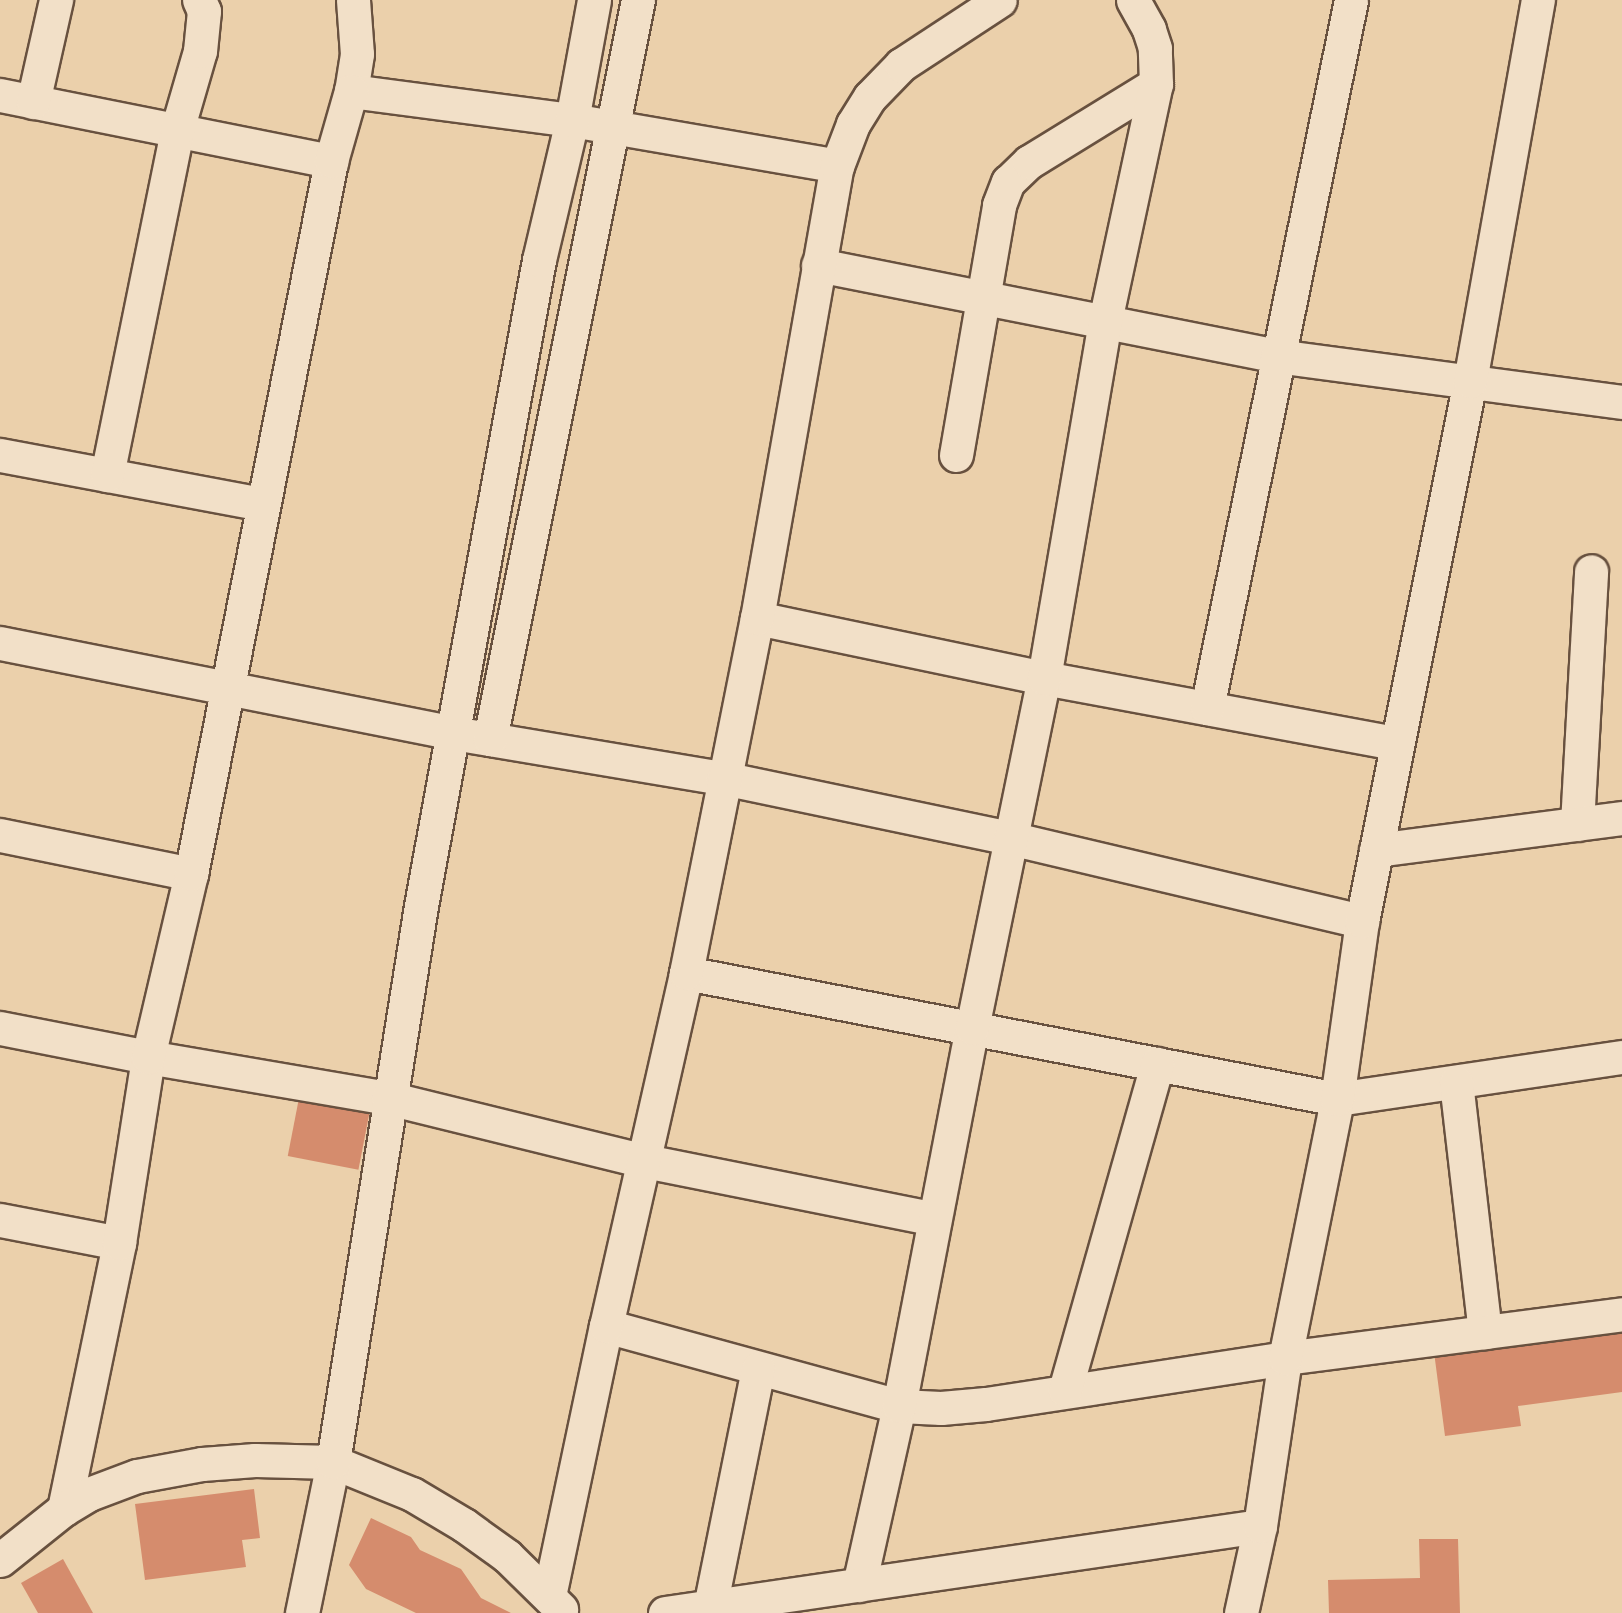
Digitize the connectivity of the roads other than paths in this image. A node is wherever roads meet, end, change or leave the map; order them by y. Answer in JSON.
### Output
{"nodes":[{"id":1,"x":57,"y":0,"type":"edge"},
{"id":2,"x":199,"y":0,"type":"edge"},
{"id":3,"x":594,"y":0,"type":"edge"},
{"id":4,"x":638,"y":0,"type":"edge"},
{"id":5,"x":1000,"y":0,"type":"edge"},
{"id":6,"x":1133,"y":0,"type":"edge"},
{"id":7,"x":1538,"y":0,"type":"edge"},
{"id":8,"x":1350,"y":1,"type":"edge"},
{"id":9,"x":361,"y":4,"type":"edge"},
{"id":10,"x":1156,"y":84,"type":"junction"},
{"id":11,"x":351,"y":91,"type":"junction"},
{"id":12,"x":0,"y":95,"type":"edge"},
{"id":13,"x":33,"y":102,"type":"junction"},
{"id":14,"x":572,"y":120,"type":"junction"},
{"id":15,"x":612,"y":126,"type":"junction"},
{"id":16,"x":177,"y":130,"type":"junction"},
{"id":17,"x":331,"y":160,"type":"junction"},
{"id":18,"x":837,"y":166,"type":"junction"},
{"id":19,"x":818,"y":265,"type":"junction"},
{"id":20,"x":985,"y":298,"type":"junction"},
{"id":21,"x":1105,"y":321,"type":"junction"},
{"id":22,"x":1277,"y":356,"type":"junction"},
{"id":23,"x":1470,"y":381,"type":"junction"},
{"id":24,"x":1622,"y":402,"type":"edge"},
{"id":25,"x":0,"y":455,"type":"edge"},
{"id":26,"x":956,"y":455,"type":"dead end"},
{"id":27,"x":107,"y":475,"type":"junction"},
{"id":28,"x":262,"y":504,"type":"junction"},
{"id":29,"x":1591,"y":570,"type":"dead end"},
{"id":30,"x":757,"y":618,"type":"junction"},
{"id":31,"x":0,"y":643,"type":"edge"},
{"id":32,"x":1044,"y":678,"type":"junction"},
{"id":33,"x":227,"y":687,"type":"junction"},
{"id":34,"x":1207,"y":708,"type":"junction"},
{"id":35,"x":453,"y":733,"type":"junction"},
{"id":36,"x":490,"y":739,"type":"junction"},
{"id":37,"x":1396,"y":743,"type":"junction"},
{"id":38,"x":723,"y":778,"type":"junction"},
{"id":39,"x":1622,"y":818,"type":"edge"},
{"id":40,"x":1577,"y":824,"type":"junction"},
{"id":41,"x":0,"y":835,"type":"edge"},
{"id":42,"x":1010,"y":838,"type":"junction"},
{"id":43,"x":1377,"y":850,"type":"junction"},
{"id":44,"x":191,"y":873,"type":"junction"},
{"id":45,"x":1362,"y":921,"type":"junction"},
{"id":46,"x":686,"y":973,"type":"junction"},
{"id":47,"x":0,"y":1028,"type":"edge"},
{"id":48,"x":972,"y":1028,"type":"junction"},
{"id":49,"x":148,"y":1057,"type":"junction"},
{"id":50,"x":1622,"y":1057,"type":"edge"},
{"id":51,"x":1157,"y":1064,"type":"junction"},
{"id":52,"x":1456,"y":1082,"type":"junction"},
{"id":53,"x":388,"y":1098,"type":"junction"},
{"id":54,"x":1338,"y":1099,"type":"junction"},
{"id":55,"x":645,"y":1161,"type":"junction"},
{"id":56,"x":934,"y":1219,"type":"junction"},
{"id":57,"x":0,"y":1220,"type":"edge"},
{"id":58,"x":119,"y":1243,"type":"junction"},
{"id":59,"x":1622,"y":1314,"type":"edge"},
{"id":60,"x":606,"y":1326,"type":"junction"},
{"id":61,"x":1485,"y":1332,"type":"junction"},
{"id":62,"x":1285,"y":1358,"type":"junction"},
{"id":63,"x":758,"y":1369,"type":"junction"},
{"id":64,"x":1065,"y":1390,"type":"junction"},
{"id":65,"x":899,"y":1406,"type":"junction"},
{"id":66,"x":333,"y":1462,"type":"junction"},
{"id":67,"x":64,"y":1509,"type":"junction"},
{"id":68,"x":1260,"y":1526,"type":"junction"},
{"id":69,"x":0,"y":1560,"type":"edge"},
{"id":70,"x":859,"y":1585,"type":"junction"},
{"id":71,"x":557,"y":1604,"type":"edge"},
{"id":72,"x":710,"y":1606,"type":"junction"},
{"id":73,"x":302,"y":1613,"type":"edge"},
{"id":74,"x":665,"y":1613,"type":"edge"},
{"id":75,"x":1241,"y":1613,"type":"edge"}],
"edges":[{"from":1,"to":13,"type":"street"},
{"from":2,"to":16,"type":"street"},
{"from":3,"to":14,"type":"street"},
{"from":4,"to":15,"type":"street"},
{"from":5,"to":18,"type":"street"},
{"from":6,"to":10,"type":"street"},
{"from":7,"to":23,"type":"street"},
{"from":8,"to":22,"type":"street"},
{"from":9,"to":11,"type":"street"},
{"from":10,"to":20,"type":"street"},
{"from":10,"to":21,"type":"street"},
{"from":11,"to":14,"type":"street"},
{"from":11,"to":17,"type":"street"},
{"from":12,"to":13,"type":"street"},
{"from":13,"to":16,"type":"street"},
{"from":14,"to":15,"type":"street"},
{"from":14,"to":35,"type":"street"},
{"from":15,"to":18,"type":"street"},
{"from":15,"to":36,"type":"street"},
{"from":16,"to":17,"type":"street"},
{"from":16,"to":27,"type":"street"},
{"from":17,"to":28,"type":"street"},
{"from":18,"to":19,"type":"street"},
{"from":19,"to":20,"type":"street"},
{"from":19,"to":30,"type":"street"},
{"from":20,"to":21,"type":"street"},
{"from":20,"to":26,"type":"street"},
{"from":21,"to":22,"type":"street"},
{"from":21,"to":32,"type":"street"},
{"from":22,"to":23,"type":"street"},
{"from":22,"to":34,"type":"street"},
{"from":23,"to":24,"type":"street"},
{"from":23,"to":37,"type":"street"},
{"from":25,"to":27,"type":"street"},
{"from":27,"to":28,"type":"street"},
{"from":28,"to":33,"type":"street"},
{"from":29,"to":40,"type":"street"},
{"from":30,"to":32,"type":"street"},
{"from":30,"to":38,"type":"street"},
{"from":31,"to":33,"type":"street"},
{"from":32,"to":34,"type":"street"},
{"from":32,"to":42,"type":"street"},
{"from":33,"to":35,"type":"street"},
{"from":33,"to":44,"type":"street"},
{"from":34,"to":37,"type":"street"},
{"from":35,"to":36,"type":"street"},
{"from":35,"to":53,"type":"street"},
{"from":36,"to":38,"type":"street"},
{"from":37,"to":43,"type":"street"},
{"from":38,"to":42,"type":"street"},
{"from":38,"to":46,"type":"street"},
{"from":39,"to":40,"type":"street"},
{"from":40,"to":43,"type":"street"},
{"from":41,"to":44,"type":"street"},
{"from":42,"to":45,"type":"street"},
{"from":42,"to":48,"type":"street"},
{"from":43,"to":45,"type":"street"},
{"from":44,"to":49,"type":"street"},
{"from":45,"to":54,"type":"street"},
{"from":46,"to":48,"type":"street"},
{"from":46,"to":55,"type":"street"},
{"from":47,"to":49,"type":"street"},
{"from":48,"to":51,"type":"street"},
{"from":48,"to":56,"type":"street"},
{"from":49,"to":53,"type":"street"},
{"from":49,"to":58,"type":"street"},
{"from":50,"to":52,"type":"street"},
{"from":51,"to":54,"type":"street"},
{"from":51,"to":64,"type":"street"},
{"from":52,"to":54,"type":"street"},
{"from":52,"to":61,"type":"street"},
{"from":53,"to":55,"type":"street"},
{"from":53,"to":66,"type":"street"},
{"from":54,"to":62,"type":"street"},
{"from":55,"to":56,"type":"street"},
{"from":55,"to":60,"type":"street"},
{"from":56,"to":65,"type":"street"},
{"from":57,"to":58,"type":"street"},
{"from":58,"to":67,"type":"street"},
{"from":59,"to":61,"type":"street"},
{"from":60,"to":63,"type":"street"},
{"from":60,"to":71,"type":"street"},
{"from":61,"to":62,"type":"street"},
{"from":62,"to":64,"type":"street"},
{"from":62,"to":68,"type":"street"},
{"from":63,"to":65,"type":"street"},
{"from":63,"to":72,"type":"street"},
{"from":64,"to":65,"type":"street"},
{"from":65,"to":70,"type":"street"},
{"from":66,"to":67,"type":"street"},
{"from":66,"to":71,"type":"street"},
{"from":66,"to":73,"type":"street"},
{"from":67,"to":69,"type":"street"},
{"from":68,"to":70,"type":"street"},
{"from":68,"to":75,"type":"street"},
{"from":70,"to":72,"type":"street"},
{"from":72,"to":74,"type":"street"}]}
